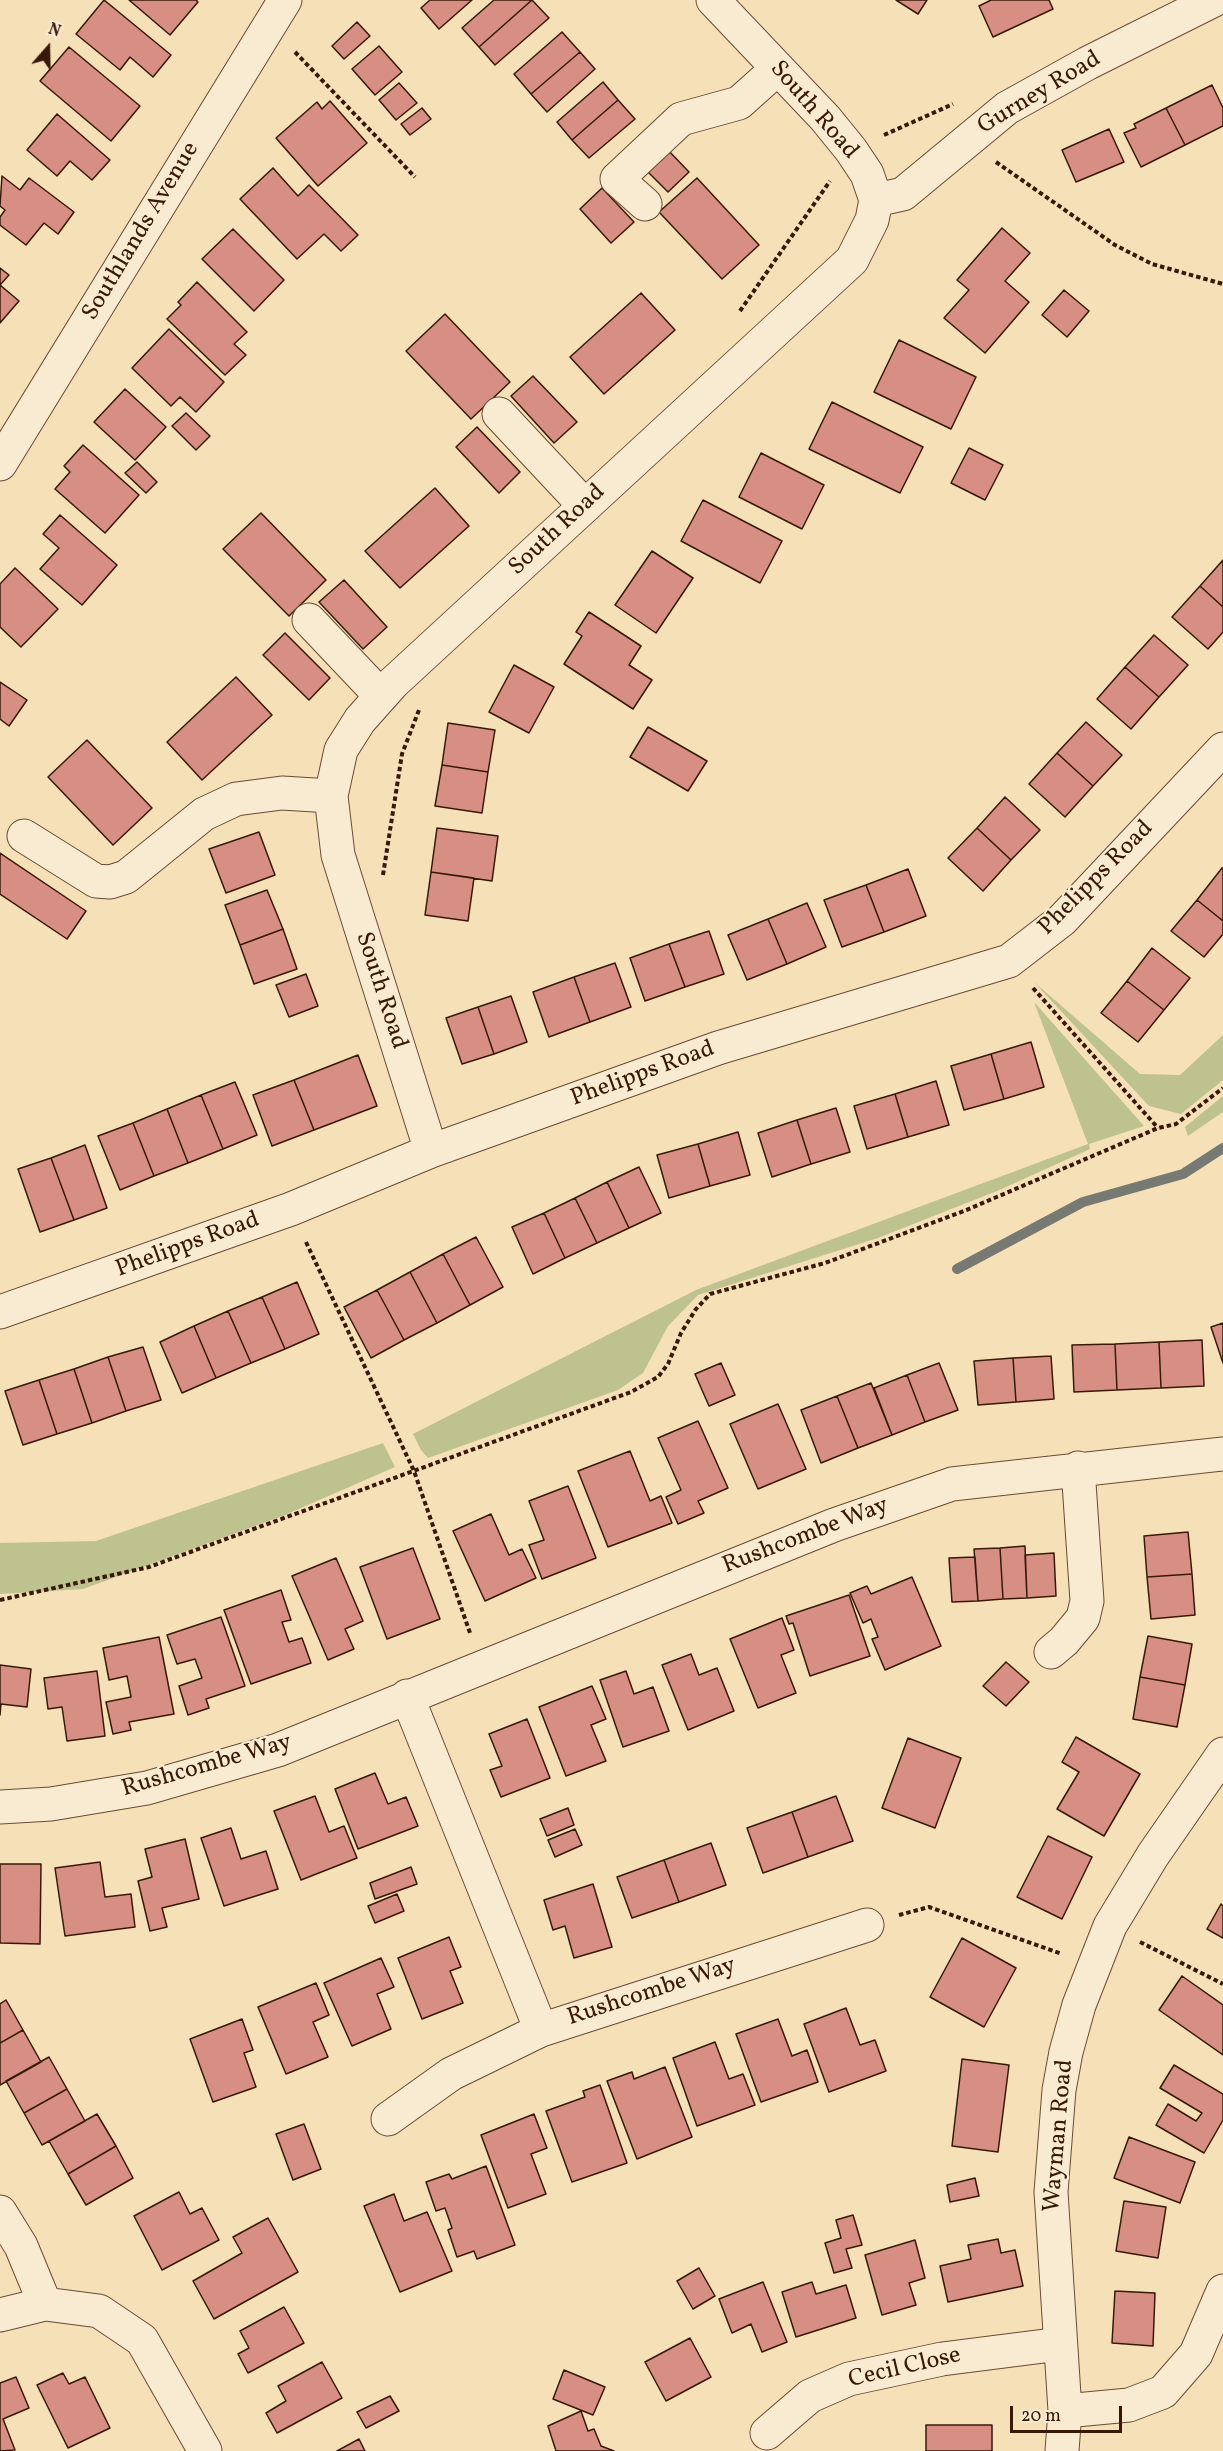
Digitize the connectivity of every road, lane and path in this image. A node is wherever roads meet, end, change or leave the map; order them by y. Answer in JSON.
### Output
{"nodes":[{"id":1,"x":713,"y":0,"type":"edge"},
{"id":2,"x":1214,"y":0,"type":"edge"},
{"id":3,"x":277,"y":12,"type":"edge"},
{"id":4,"x":777,"y":69,"type":"junction"},
{"id":5,"x":965,"y":140,"type":"junction"},
{"id":6,"x":415,"y":177,"type":"dead end"},
{"id":7,"x":876,"y":200,"type":"junction"},
{"id":8,"x":645,"y":204,"type":"dead end"},
{"id":9,"x":1223,"y":284,"type":"edge"},
{"id":10,"x":499,"y":414,"type":"dead end"},
{"id":11,"x":0,"y":464,"type":"edge"},
{"id":12,"x":585,"y":506,"type":"junction"},
{"id":13,"x":309,"y":620,"type":"dead end"},
{"id":14,"x":381,"y":696,"type":"junction"},
{"id":15,"x":423,"y":699,"type":"dead end"},
{"id":16,"x":1223,"y":749,"type":"edge"},
{"id":17,"x":331,"y":796,"type":"junction"},
{"id":18,"x":24,"y":836,"type":"dead end"},
{"id":19,"x":382,"y":880,"type":"dead end"},
{"id":20,"x":1009,"y":961,"type":"junction"},
{"id":21,"x":1223,"y":1088,"type":"edge"},
{"id":22,"x":1158,"y":1128,"type":"junction"},
{"id":23,"x":431,"y":1151,"type":"junction"},
{"id":24,"x":291,"y":1209,"type":"junction"},
{"id":25,"x":0,"y":1312,"type":"edge"},
{"id":26,"x":1223,"y":1454,"type":"edge"},
{"id":27,"x":1078,"y":1468,"type":"junction"},
{"id":28,"x":414,"y":1471,"type":"junction"},
{"id":29,"x":0,"y":1600,"type":"edge"},
{"id":30,"x":1051,"y":1652,"type":"dead end"},
{"id":31,"x":481,"y":1665,"type":"junction"},
{"id":32,"x":407,"y":1696,"type":"junction"},
{"id":33,"x":1223,"y":1754,"type":"edge"},
{"id":34,"x":0,"y":1807,"type":"edge"},
{"id":35,"x":867,"y":1924,"type":"joint"},
{"id":36,"x":1110,"y":1926,"type":"junction"},
{"id":37,"x":1095,"y":1966,"type":"junction"},
{"id":38,"x":1223,"y":1984,"type":"edge"},
{"id":39,"x":541,"y":2030,"type":"junction"},
{"id":40,"x":388,"y":2119,"type":"dead end"},
{"id":41,"x":0,"y":2212,"type":"edge"},
{"id":42,"x":1223,"y":2291,"type":"edge"},
{"id":43,"x":45,"y":2304,"type":"junction"},
{"id":44,"x":0,"y":2315,"type":"edge"},
{"id":45,"x":1060,"y":2344,"type":"junction"},
{"id":46,"x":1065,"y":2411,"type":"junction"},
{"id":47,"x":767,"y":2433,"type":"dead end"},
{"id":48,"x":205,"y":2451,"type":"edge"},
{"id":49,"x":1062,"y":2451,"type":"edge"}],
"edges":[{"from":1,"to":4,"type":"street","name":"South Road"},
{"from":2,"to":5,"type":"street","name":"Gurney Road"},
{"from":3,"to":6,"type":"path"},
{"from":3,"to":11,"type":"street","name":"Southlands Avenue"},
{"from":4,"to":7,"type":"street","name":"South Road"},
{"from":4,"to":8,"type":"street"},
{"from":5,"to":7,"type":"street","name":"Gurney Road"},
{"from":5,"to":9,"type":"path"},
{"from":7,"to":12,"type":"street","name":"South Road"},
{"from":10,"to":12,"type":"street"},
{"from":12,"to":14,"type":"street","name":"South Road"},
{"from":13,"to":14,"type":"street"},
{"from":14,"to":17,"type":"street","name":"South Road"},
{"from":15,"to":19,"type":"path"},
{"from":16,"to":20,"type":"street","name":"Phelipps Road"},
{"from":17,"to":18,"type":"street"},
{"from":17,"to":23,"type":"street","name":"South Road"},
{"from":20,"to":22,"type":"path"},
{"from":20,"to":23,"type":"street","name":"Phelipps Road"},
{"from":21,"to":22,"type":"path"},
{"from":22,"to":28,"type":"path"},
{"from":23,"to":24,"type":"street","name":"Phelipps Road"},
{"from":24,"to":25,"type":"street","name":"Phelipps Road"},
{"from":24,"to":28,"type":"path"},
{"from":26,"to":27,"type":"street","name":"Rushcombe Way"},
{"from":27,"to":30,"type":"street"},
{"from":27,"to":31,"type":"street","name":"Rushcombe Way"},
{"from":28,"to":29,"type":"path"},
{"from":28,"to":31,"type":"path"},
{"from":31,"to":32,"type":"street","name":"Rushcombe Way"},
{"from":32,"to":34,"type":"street","name":"Rushcombe Way"},
{"from":32,"to":39,"type":"street","name":"Rushcombe Way"},
{"from":33,"to":36,"type":"street","name":"Wayman Road"},
{"from":35,"to":37,"type":"path"},
{"from":35,"to":39,"type":"street","name":"Rushcombe Way"},
{"from":36,"to":37,"type":"street","name":"Wayman Road"},
{"from":36,"to":38,"type":"path"},
{"from":37,"to":45,"type":"street","name":"Wayman Road"},
{"from":39,"to":40,"type":"street","name":"Rushcombe Way"},
{"from":41,"to":43,"type":"street"},
{"from":42,"to":46,"type":"street"},
{"from":43,"to":44,"type":"street"},
{"from":43,"to":48,"type":"street"},
{"from":45,"to":46,"type":"street","name":"Wayman Road"},
{"from":45,"to":47,"type":"street","name":"Cecil Close"},
{"from":46,"to":49,"type":"street","name":"Wayman Road"}]}
